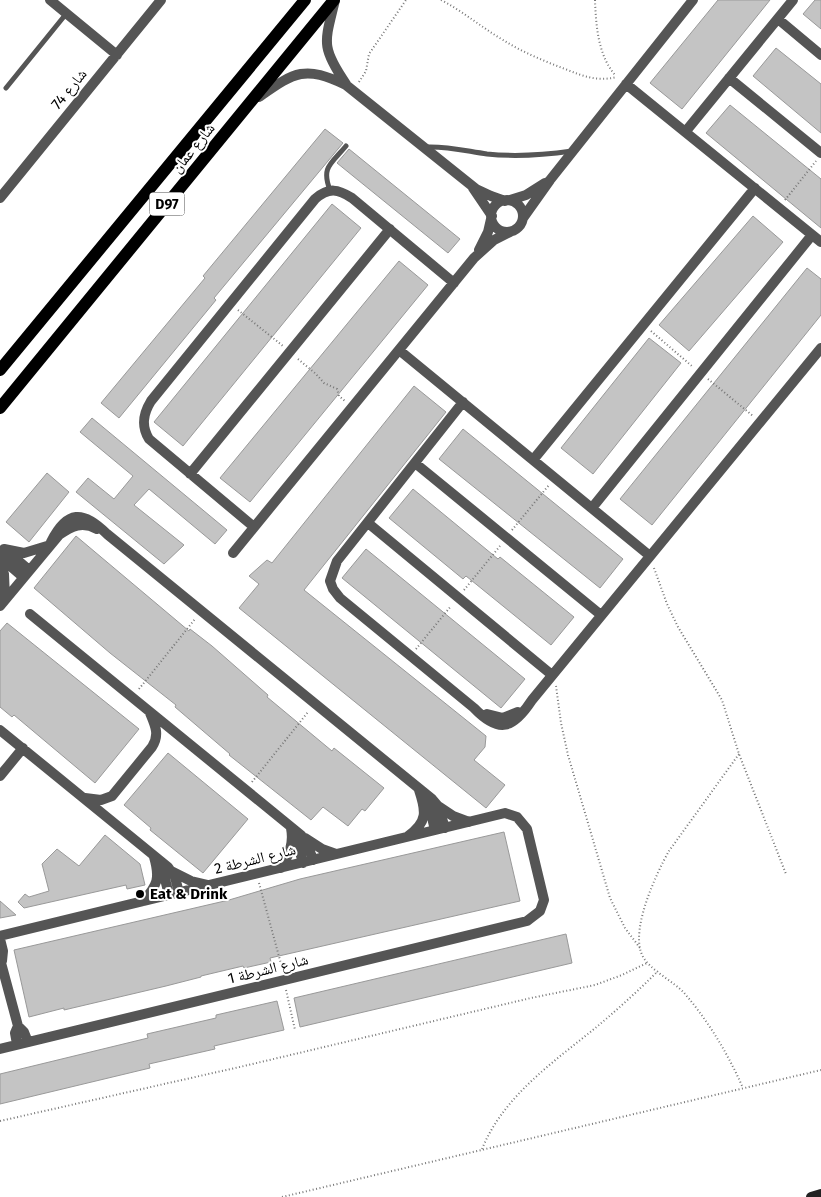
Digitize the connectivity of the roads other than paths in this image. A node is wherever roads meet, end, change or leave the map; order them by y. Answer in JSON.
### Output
{"nodes":[{"id":1,"x":50,"y":0,"type":"edge"},
{"id":2,"x":161,"y":0,"type":"edge"},
{"id":3,"x":305,"y":0,"type":"edge"},
{"id":4,"x":335,"y":0,"type":"edge"},
{"id":5,"x":693,"y":0,"type":"edge"},
{"id":6,"x":793,"y":0,"type":"edge"},
{"id":7,"x":66,"y":14,"type":"junction"},
{"id":8,"x":778,"y":19,"type":"junction"},
{"id":9,"x":117,"y":54,"type":"junction"},
{"id":10,"x":821,"y":55,"type":"edge"},
{"id":11,"x":729,"y":78,"type":"junction"},
{"id":12,"x":626,"y":84,"type":"junction"},
{"id":13,"x":350,"y":87,"type":"junction"},
{"id":14,"x":6,"y":88,"type":"dead end"},
{"id":15,"x":252,"y":102,"type":"junction"},
{"id":16,"x":686,"y":131,"type":"junction"},
{"id":17,"x":346,"y":146,"type":"dead end"},
{"id":18,"x":424,"y":147,"type":"junction"},
{"id":19,"x":572,"y":151,"type":"junction"},
{"id":20,"x":821,"y":154,"type":"edge"},
{"id":21,"x":550,"y":180,"type":"junction"},
{"id":22,"x":469,"y":184,"type":"junction"},
{"id":23,"x":755,"y":188,"type":"junction"},
{"id":24,"x":330,"y":190,"type":"junction"},
{"id":25,"x":0,"y":198,"type":"edge"},
{"id":26,"x":507,"y":200,"type":"junction"},
{"id":27,"x":492,"y":218,"type":"junction"},
{"id":28,"x":523,"y":218,"type":"junction"},
{"id":29,"x":390,"y":229,"type":"junction"},
{"id":30,"x":510,"y":232,"type":"junction"},
{"id":31,"x":812,"y":235,"type":"junction"},
{"id":32,"x":821,"y":242,"type":"edge"},
{"id":33,"x":474,"y":258,"type":"junction"},
{"id":34,"x":454,"y":282,"type":"junction"},
{"id":35,"x":821,"y":348,"type":"edge"},
{"id":36,"x":399,"y":350,"type":"junction"},
{"id":37,"x":0,"y":370,"type":"edge"},
{"id":38,"x":463,"y":402,"type":"junction"},
{"id":39,"x":0,"y":408,"type":"edge"},
{"id":40,"x":533,"y":460,"type":"junction"},
{"id":41,"x":415,"y":462,"type":"junction"},
{"id":42,"x":190,"y":474,"type":"junction"},
{"id":43,"x":592,"y":508,"type":"junction"},
{"id":44,"x":368,"y":523,"type":"junction"},
{"id":45,"x":254,"y":528,"type":"junction"},
{"id":46,"x":50,"y":544,"type":"junction"},
{"id":47,"x":1,"y":553,"type":"edge"},
{"id":48,"x":233,"y":553,"type":"dead end"},
{"id":49,"x":650,"y":556,"type":"junction"},
{"id":50,"x":26,"y":574,"type":"junction"},
{"id":51,"x":3,"y":603,"type":"edge"},
{"id":52,"x":30,"y":614,"type":"dead end"},
{"id":53,"x":601,"y":615,"type":"junction"},
{"id":54,"x":552,"y":675,"type":"junction"},
{"id":55,"x":150,"y":712,"type":"junction"},
{"id":56,"x":0,"y":730,"type":"edge"},
{"id":57,"x":23,"y":748,"type":"junction"},
{"id":58,"x":0,"y":776,"type":"edge"},
{"id":59,"x":423,"y":792,"type":"junction"},
{"id":60,"x":84,"y":798,"type":"junction"},
{"id":61,"x":438,"y":806,"type":"junction"},
{"id":62,"x":470,"y":822,"type":"junction"},
{"id":63,"x":291,"y":828,"type":"junction"},
{"id":64,"x":440,"y":829,"type":"junction"},
{"id":65,"x":302,"y":836,"type":"junction"},
{"id":66,"x":404,"y":838,"type":"junction"},
{"id":67,"x":337,"y":855,"type":"junction"},
{"id":68,"x":157,"y":860,"type":"junction"},
{"id":69,"x":308,"y":862,"type":"junction"},
{"id":70,"x":281,"y":868,"type":"junction"},
{"id":71,"x":171,"y":871,"type":"junction"},
{"id":72,"x":209,"y":886,"type":"junction"},
{"id":73,"x":174,"y":894,"type":"junction"},
{"id":74,"x":143,"y":901,"type":"junction"},
{"id":75,"x":540,"y":912,"type":"joint"},
{"id":76,"x":0,"y":937,"type":"edge"},
{"id":77,"x":1,"y":960,"type":"edge"},
{"id":78,"x":18,"y":1026,"type":"junction"},
{"id":79,"x":28,"y":1042,"type":"junction"},
{"id":80,"x":17,"y":1044,"type":"junction"},
{"id":81,"x":0,"y":1048,"type":"edge"},
{"id":82,"x":821,"y":1194,"type":"edge"},
{"id":83,"x":811,"y":1197,"type":"edge"}],
"edges":[{"from":1,"to":7,"type":"street"},
{"from":2,"to":9,"type":"street","name":"شارع 74"},
{"from":3,"to":37,"type":"main road","name":"شارع عمان","number":"D97"},
{"from":4,"to":13,"type":"street"},
{"from":4,"to":15,"type":"main road","name":"شارع عمان","number":"D97"},
{"from":5,"to":12,"type":"street"},
{"from":6,"to":8,"type":"street"},
{"from":7,"to":9,"type":"street"},
{"from":7,"to":14,"type":"lane"},
{"from":8,"to":10,"type":"street"},
{"from":8,"to":11,"type":"street"},
{"from":9,"to":25,"type":"street","name":"شارع 74"},
{"from":11,"to":16,"type":"street"},
{"from":11,"to":20,"type":"street"},
{"from":12,"to":16,"type":"street"},
{"from":12,"to":19,"type":"street"},
{"from":13,"to":15,"type":"street"},
{"from":13,"to":18,"type":"street"},
{"from":15,"to":39,"type":"main road","name":"شارع عمان","number":"D97"},
{"from":16,"to":23,"type":"street"},
{"from":17,"to":24,"type":"lane"},
{"from":18,"to":19,"type":"lane"},
{"from":18,"to":22,"type":"street"},
{"from":19,"to":21,"type":"street"},
{"from":21,"to":26,"type":"street"},
{"from":21,"to":28,"type":"street"},
{"from":22,"to":26,"type":"street"},
{"from":22,"to":27,"type":"street"},
{"from":23,"to":31,"type":"street"},
{"from":23,"to":40,"type":"street"},
{"from":24,"to":29,"type":"street"},
{"from":24,"to":42,"type":"street"},
{"from":26,"to":27,"type":"street"},
{"from":26,"to":28,"type":"street"},
{"from":27,"to":30,"type":"street"},
{"from":27,"to":33,"type":"street"},
{"from":28,"to":30,"type":"street"},
{"from":29,"to":34,"type":"street"},
{"from":29,"to":42,"type":"street"},
{"from":30,"to":33,"type":"street"},
{"from":31,"to":32,"type":"street"},
{"from":31,"to":43,"type":"street"},
{"from":33,"to":34,"type":"street"},
{"from":34,"to":36,"type":"street"},
{"from":35,"to":49,"type":"street"},
{"from":36,"to":38,"type":"street"},
{"from":36,"to":45,"type":"street"},
{"from":38,"to":40,"type":"street"},
{"from":38,"to":41,"type":"street"},
{"from":40,"to":43,"type":"street"},
{"from":41,"to":44,"type":"street"},
{"from":41,"to":53,"type":"street"},
{"from":42,"to":45,"type":"street"},
{"from":43,"to":49,"type":"street"},
{"from":44,"to":54,"type":"street"},
{"from":44,"to":54,"type":"street"},
{"from":45,"to":48,"type":"street"},
{"from":46,"to":47,"type":"street"},
{"from":46,"to":50,"type":"street"},
{"from":46,"to":59,"type":"street"},
{"from":47,"to":50,"type":"street"},
{"from":47,"to":51,"type":"street"},
{"from":49,"to":53,"type":"street"},
{"from":50,"to":51,"type":"street"},
{"from":52,"to":55,"type":"street"},
{"from":53,"to":54,"type":"street"},
{"from":55,"to":60,"type":"street"},
{"from":55,"to":63,"type":"street"},
{"from":56,"to":57,"type":"street"},
{"from":57,"to":58,"type":"street"},
{"from":57,"to":60,"type":"street"},
{"from":59,"to":61,"type":"street"},
{"from":59,"to":64,"type":"street"},
{"from":59,"to":66,"type":"street"},
{"from":60,"to":68,"type":"street"},
{"from":61,"to":62,"type":"street"},
{"from":61,"to":64,"type":"street"},
{"from":62,"to":64,"type":"street","name":"شارع الشرطة 2"},
{"from":62,"to":75,"type":"street","name":"شارع الشرطة 2"},
{"from":63,"to":65,"type":"street"},
{"from":63,"to":69,"type":"street"},
{"from":63,"to":70,"type":"street"},
{"from":64,"to":66,"type":"street","name":"شارع الشرطة 2"},
{"from":65,"to":67,"type":"street"},
{"from":65,"to":69,"type":"street"},
{"from":66,"to":67,"type":"street","name":"شارع الشرطة 2"},
{"from":67,"to":69,"type":"street","name":"شارع الشرطة 2"},
{"from":68,"to":71,"type":"street"},
{"from":68,"to":73,"type":"street"},
{"from":68,"to":74,"type":"street"},
{"from":69,"to":70,"type":"street","name":"شارع الشرطة 2"},
{"from":70,"to":72,"type":"street","name":"شارع الشرطة 2"},
{"from":71,"to":72,"type":"street"},
{"from":71,"to":73,"type":"street"},
{"from":72,"to":73,"type":"street","name":"شارع الشرطة 2"},
{"from":73,"to":74,"type":"street","name":"شارع الشرطة 2"},
{"from":74,"to":76,"type":"street","name":"شارع الشرطة 2"},
{"from":75,"to":79,"type":"street","name":"شارع الشرطة 1"},
{"from":76,"to":77,"type":"street"},
{"from":77,"to":78,"type":"street"},
{"from":78,"to":79,"type":"street"},
{"from":78,"to":80,"type":"street"},
{"from":79,"to":80,"type":"street","name":"شارع الشرطة 1"},
{"from":80,"to":81,"type":"street","name":"شارع الشرطة 1"},
{"from":82,"to":83,"type":"street"}]}
